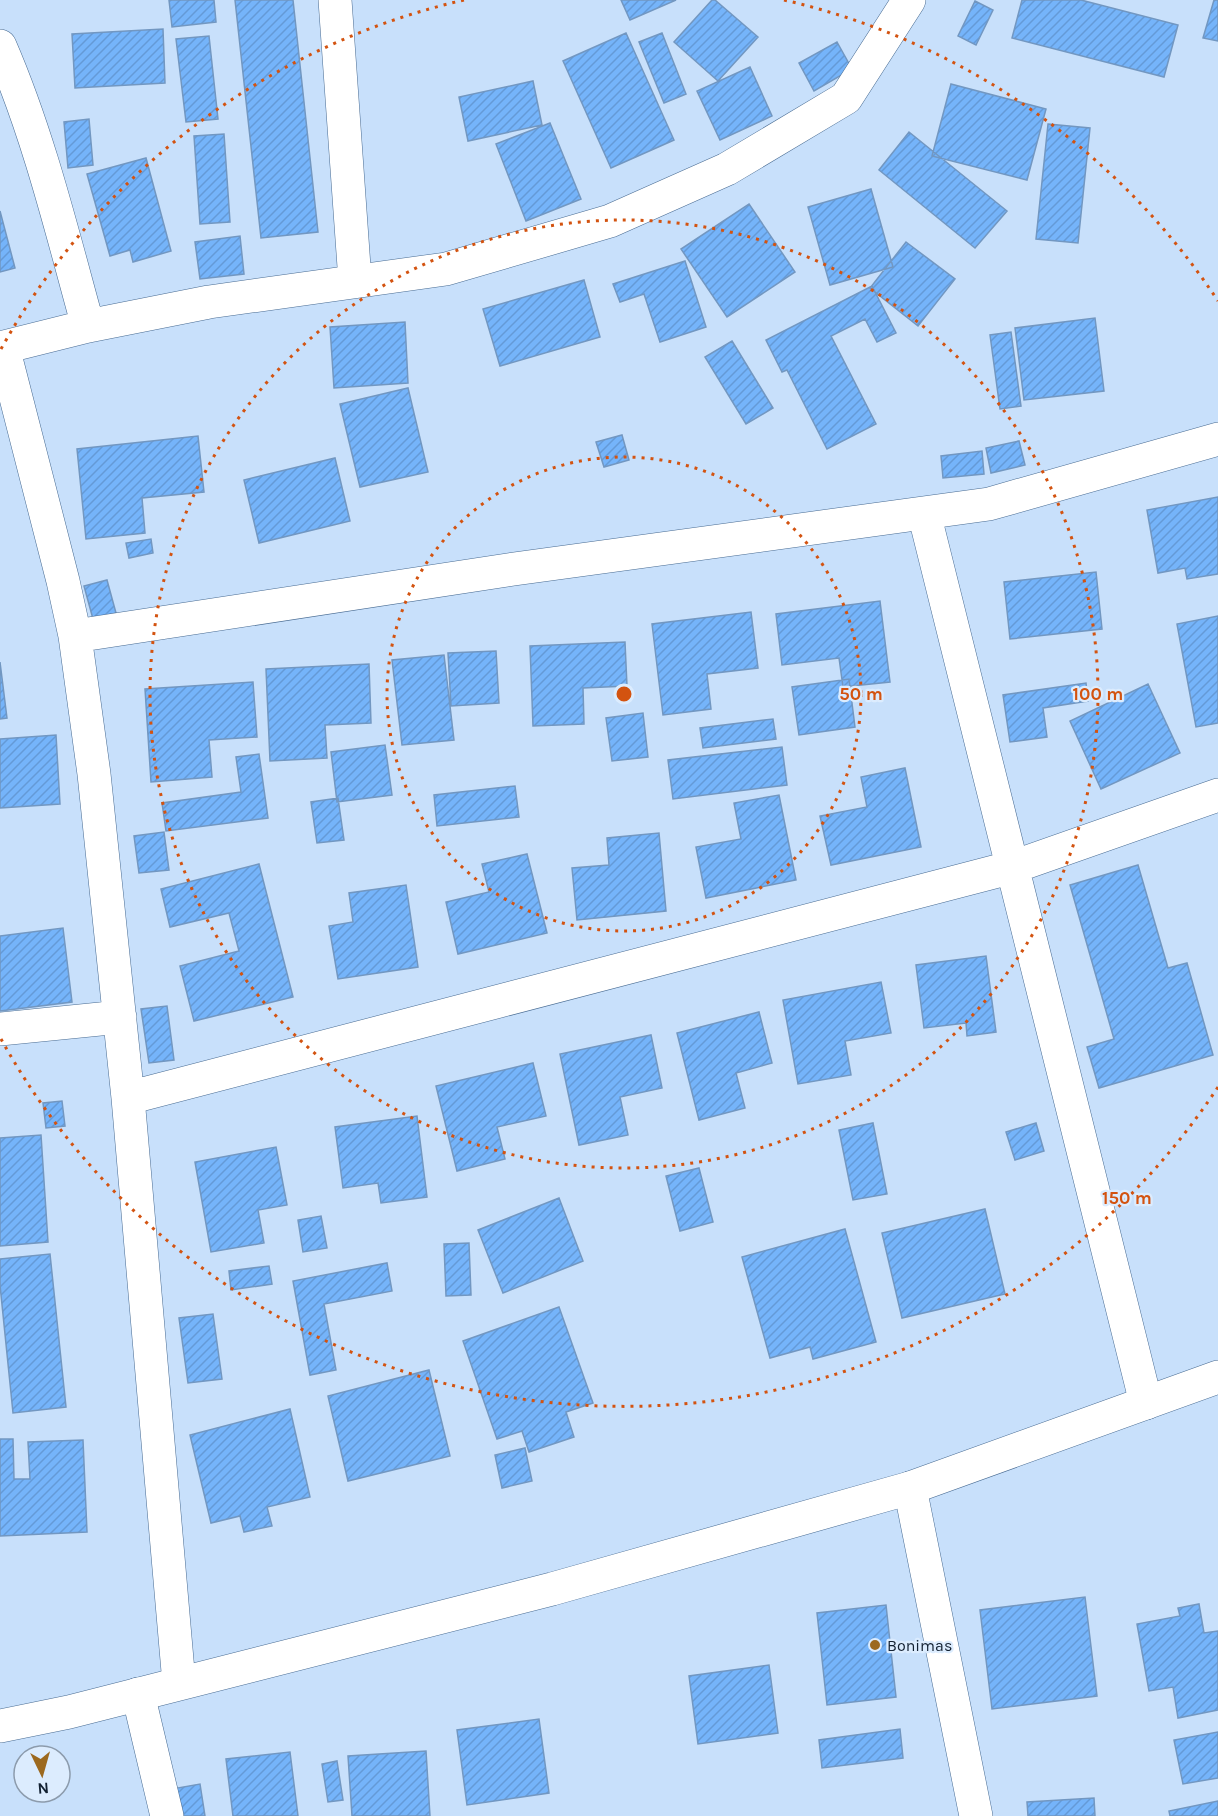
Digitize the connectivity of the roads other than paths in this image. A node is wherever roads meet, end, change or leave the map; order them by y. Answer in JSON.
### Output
{"nodes":[{"id":1,"x":335,"y":0,"type":"edge"},
{"id":2,"x":909,"y":0,"type":"edge"},
{"id":3,"x":0,"y":46,"type":"edge"},
{"id":4,"x":355,"y":281,"type":"junction"},
{"id":5,"x":88,"y":326,"type":"junction"},
{"id":6,"x":2,"y":348,"type":"edge"},
{"id":7,"x":1218,"y":439,"type":"edge"},
{"id":8,"x":924,"y":513,"type":"junction"},
{"id":9,"x":75,"y":636,"type":"junction"},
{"id":10,"x":1218,"y":795,"type":"edge"},
{"id":11,"x":1013,"y":867,"type":"junction"},
{"id":12,"x":120,"y":1017,"type":"junction"},
{"id":13,"x":0,"y":1029,"type":"edge"},
{"id":14,"x":128,"y":1098,"type":"junction"},
{"id":15,"x":1218,"y":1377,"type":"edge"},
{"id":16,"x":1146,"y":1403,"type":"junction"},
{"id":17,"x":910,"y":1488,"type":"junction"},
{"id":18,"x":179,"y":1683,"type":"junction"},
{"id":19,"x":138,"y":1694,"type":"junction"},
{"id":20,"x":0,"y":1726,"type":"edge"},
{"id":21,"x":167,"y":1816,"type":"edge"},
{"id":22,"x":976,"y":1816,"type":"edge"}],
"edges":[{"from":1,"to":4,"type":"street"},
{"from":2,"to":4,"type":"street"},
{"from":3,"to":5,"type":"street"},
{"from":4,"to":5,"type":"street"},
{"from":5,"to":6,"type":"street"},
{"from":6,"to":9,"type":"street"},
{"from":7,"to":8,"type":"street"},
{"from":8,"to":9,"type":"street"},
{"from":8,"to":11,"type":"street"},
{"from":9,"to":12,"type":"street"},
{"from":10,"to":11,"type":"street"},
{"from":11,"to":14,"type":"street"},
{"from":11,"to":16,"type":"street"},
{"from":12,"to":13,"type":"street"},
{"from":12,"to":14,"type":"street"},
{"from":14,"to":18,"type":"street"},
{"from":15,"to":16,"type":"street"},
{"from":16,"to":17,"type":"street"},
{"from":17,"to":18,"type":"street"},
{"from":17,"to":22,"type":"street"},
{"from":18,"to":19,"type":"street"},
{"from":19,"to":20,"type":"street"},
{"from":19,"to":21,"type":"street"}]}
